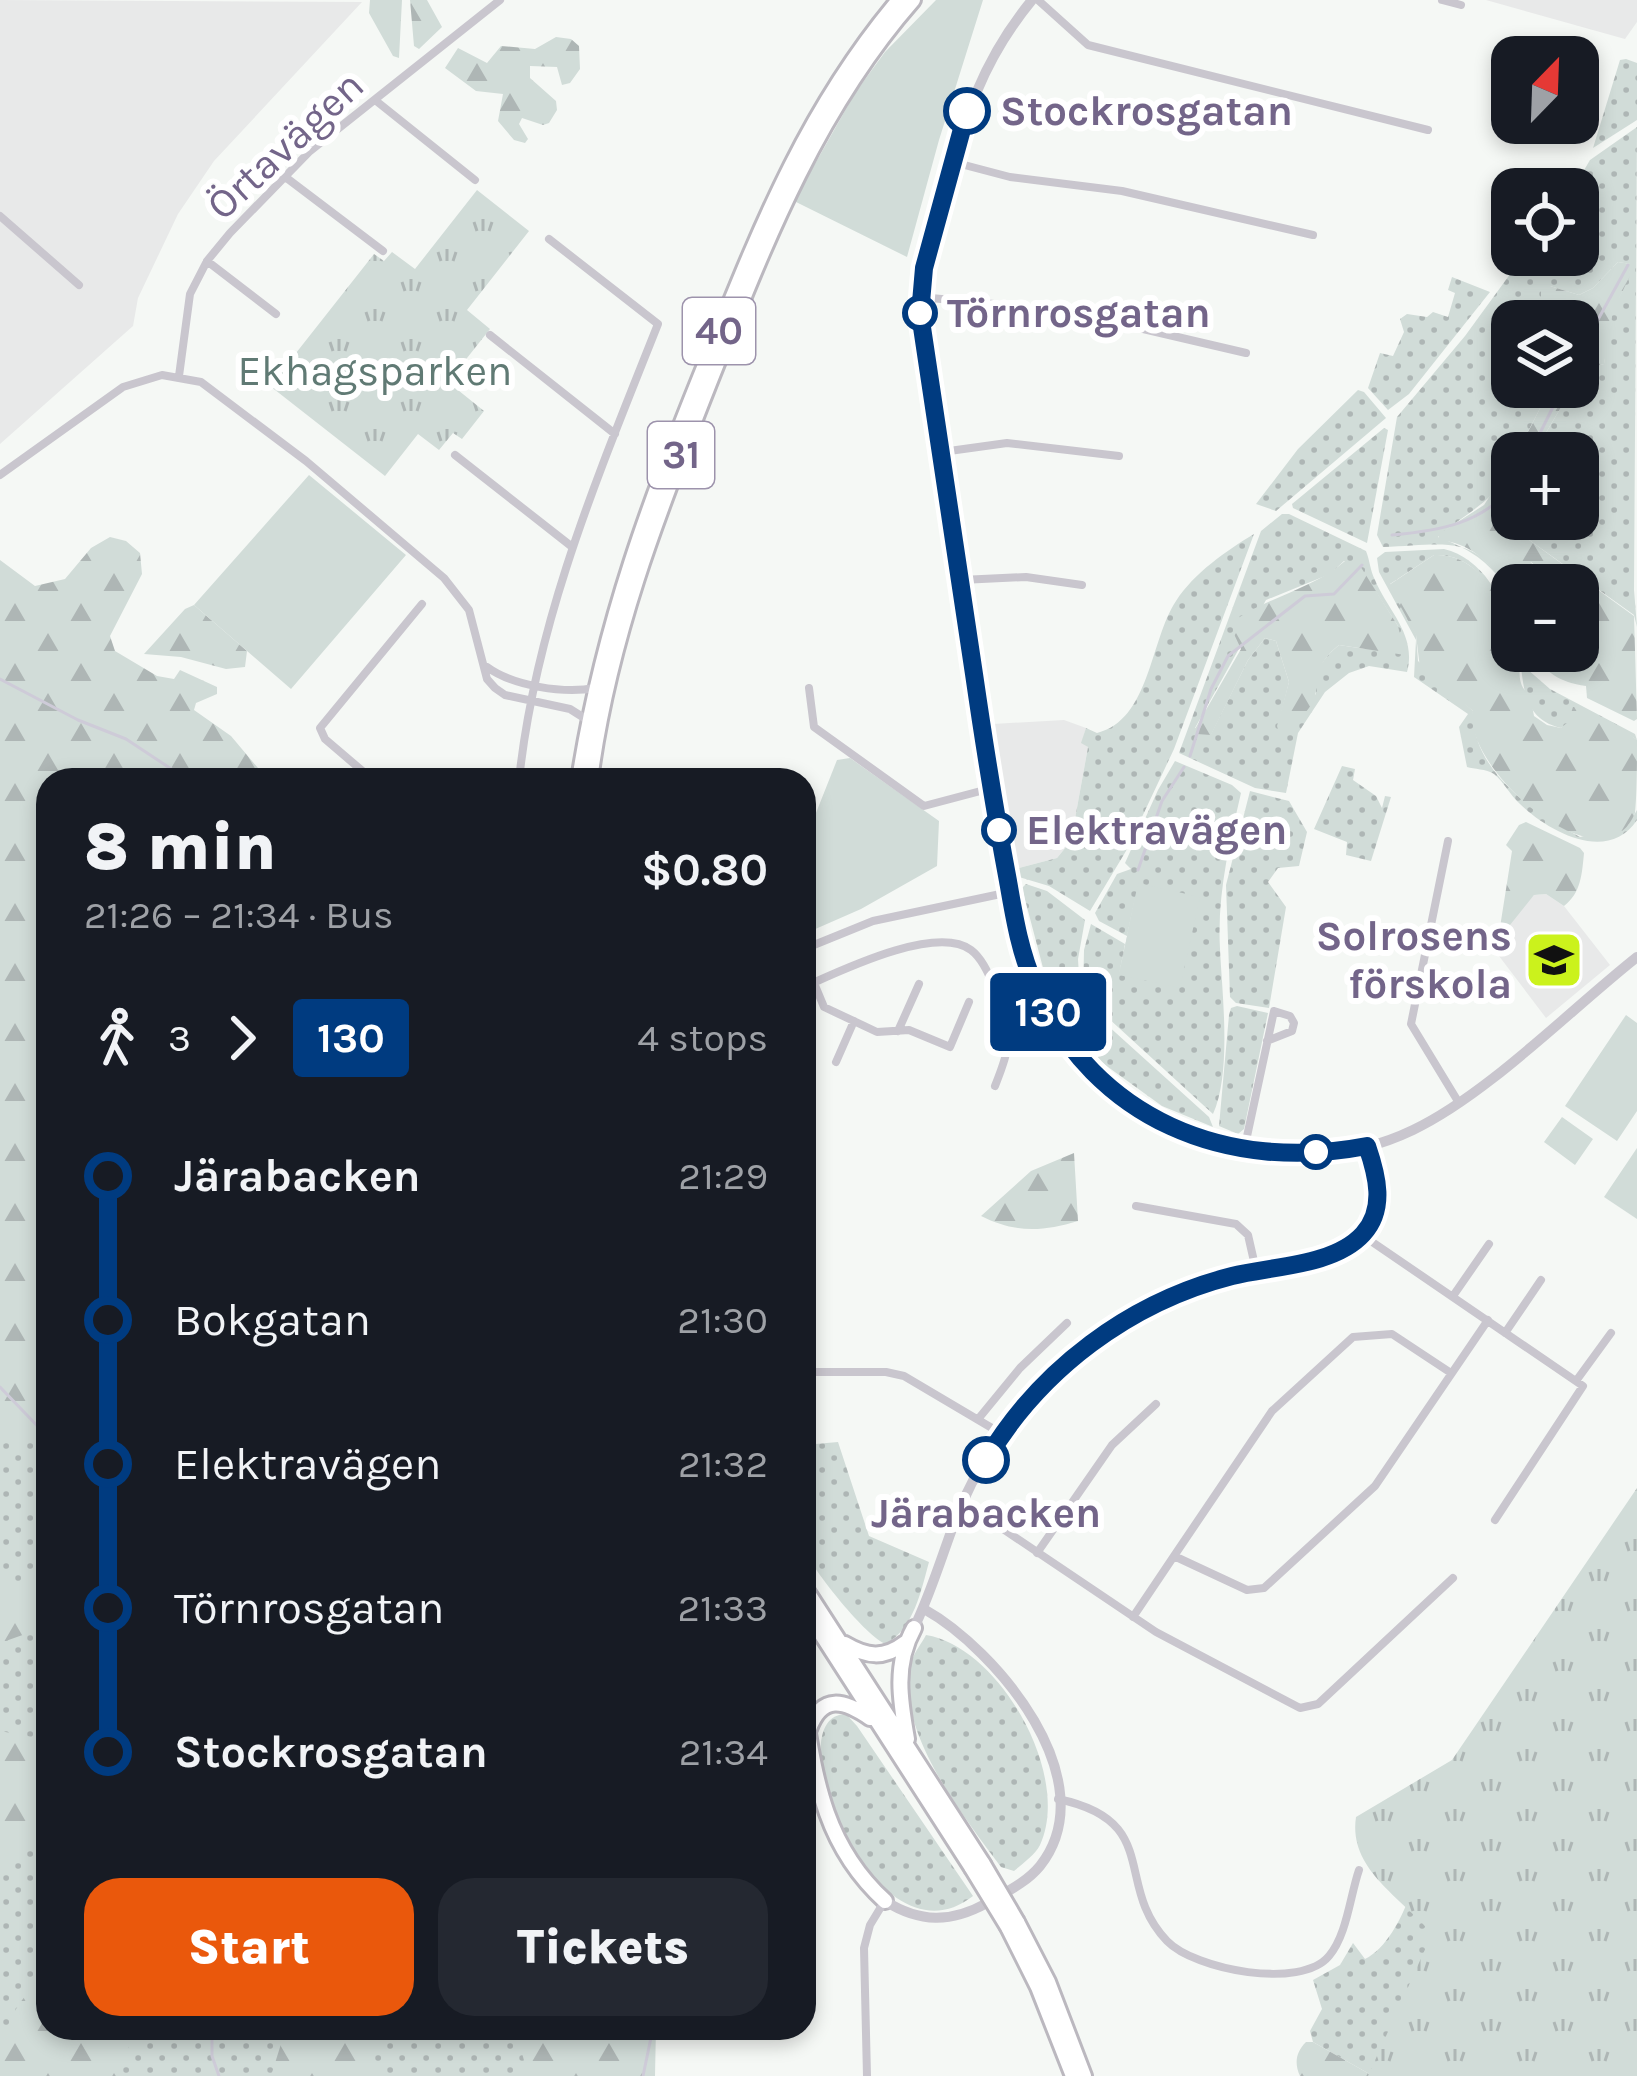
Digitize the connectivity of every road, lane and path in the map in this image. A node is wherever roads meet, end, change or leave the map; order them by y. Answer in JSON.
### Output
{"nodes":[{"id":1,"x":500,"y":0,"type":"edge"},
{"id":2,"x":899,"y":0,"type":"edge"},
{"id":3,"x":913,"y":0,"type":"edge"},
{"id":4,"x":1035,"y":0,"type":"edge"},
{"id":5,"x":1443,"y":0,"type":"edge"},
{"id":6,"x":1462,"y":5,"type":"dead end"},
{"id":7,"x":375,"y":100,"type":"junction"},
{"id":8,"x":1428,"y":130,"type":"dead end"},
{"id":9,"x":953,"y":161,"type":"junction"},
{"id":10,"x":284,"y":176,"type":"junction"},
{"id":11,"x":475,"y":180,"type":"dead end"},
{"id":12,"x":0,"y":216,"type":"edge"},
{"id":13,"x":1313,"y":235,"type":"dead end"},
{"id":14,"x":549,"y":239,"type":"dead end"},
{"id":15,"x":383,"y":251,"type":"dead end"},
{"id":16,"x":207,"y":261,"type":"junction"},
{"id":17,"x":79,"y":285,"type":"dead end"},
{"id":18,"x":920,"y":293,"type":"junction"},
{"id":19,"x":276,"y":314,"type":"dead end"},
{"id":20,"x":490,"y":335,"type":"dead end"},
{"id":21,"x":1246,"y":353,"type":"dead end"},
{"id":22,"x":179,"y":376,"type":"junction"},
{"id":23,"x":615,"y":434,"type":"junction"},
{"id":24,"x":941,"y":452,"type":"junction"},
{"id":25,"x":455,"y":455,"type":"dead end"},
{"id":26,"x":1119,"y":456,"type":"dead end"},
{"id":27,"x":0,"y":475,"type":"edge"},
{"id":28,"x":571,"y":546,"type":"junction"},
{"id":29,"x":961,"y":580,"type":"junction"},
{"id":30,"x":1082,"y":584,"type":"dead end"},
{"id":31,"x":422,"y":604,"type":"dead end"},
{"id":32,"x":483,"y":661,"type":"junction"},
{"id":33,"x":536,"y":684,"type":"junction"},
{"id":34,"x":595,"y":688,"type":"junction"},
{"id":35,"x":809,"y":688,"type":"dead end"},
{"id":36,"x":532,"y":700,"type":"junction"},
{"id":37,"x":589,"y":721,"type":"junction"},
{"id":38,"x":360,"y":768,"type":"edge"},
{"id":39,"x":521,"y":768,"type":"edge"},
{"id":40,"x":581,"y":768,"type":"edge"},
{"id":41,"x":592,"y":768,"type":"edge"},
{"id":42,"x":992,"y":788,"type":"junction"},
{"id":43,"x":1448,"y":841,"type":"dead end"},
{"id":44,"x":1010,"y":892,"type":"junction"},
{"id":45,"x":816,"y":945,"type":"edge"},
{"id":46,"x":1637,"y":957,"type":"edge"},
{"id":47,"x":816,"y":982,"type":"edge"},
{"id":48,"x":919,"y":984,"type":"dead end"},
{"id":49,"x":816,"y":995,"type":"edge"},
{"id":50,"x":969,"y":1002,"type":"dead end"},
{"id":51,"x":854,"y":1021,"type":"junction"},
{"id":52,"x":898,"y":1031,"type":"junction"},
{"id":53,"x":1267,"y":1041,"type":"dead end"},
{"id":54,"x":836,"y":1062,"type":"dead end"},
{"id":55,"x":995,"y":1086,"type":"dead end"},
{"id":56,"x":1459,"y":1103,"type":"junction"},
{"id":57,"x":1367,"y":1146,"type":"junction"},
{"id":58,"x":1245,"y":1151,"type":"junction"},
{"id":59,"x":1136,"y":1206,"type":"dead end"},
{"id":60,"x":1362,"y":1235,"type":"junction"},
{"id":61,"x":1489,"y":1244,"type":"dead end"},
{"id":62,"x":1256,"y":1270,"type":"junction"},
{"id":63,"x":1540,"y":1280,"type":"dead end"},
{"id":64,"x":1453,"y":1296,"type":"junction"},
{"id":65,"x":1488,"y":1320,"type":"junction"},
{"id":66,"x":1067,"y":1323,"type":"dead end"},
{"id":67,"x":1505,"y":1333,"type":"junction"},
{"id":68,"x":1611,"y":1333,"type":"dead end"},
{"id":69,"x":816,"y":1372,"type":"edge"},
{"id":70,"x":1451,"y":1373,"type":"junction"},
{"id":71,"x":1576,"y":1381,"type":"junction"},
{"id":72,"x":1156,"y":1404,"type":"dead end"},
{"id":73,"x":979,"y":1418,"type":"junction"},
{"id":74,"x":1002,"y":1434,"type":"junction"},
{"id":75,"x":959,"y":1510,"type":"junction"},
{"id":76,"x":1496,"y":1520,"type":"dead end"},
{"id":77,"x":1037,"y":1553,"type":"junction"},
{"id":78,"x":1174,"y":1556,"type":"junction"},
{"id":79,"x":1453,"y":1578,"type":"dead end"},
{"id":80,"x":816,"y":1605,"type":"edge"},
{"id":81,"x":924,"y":1609,"type":"junction"},
{"id":82,"x":1133,"y":1618,"type":"junction"},
{"id":83,"x":816,"y":1625,"type":"edge"},
{"id":84,"x":914,"y":1628,"type":"joint"},
{"id":85,"x":838,"y":1639,"type":"junction"},
{"id":86,"x":905,"y":1643,"type":"junction"},
{"id":87,"x":816,"y":1717,"type":"edge"},
{"id":88,"x":880,"y":1724,"type":"junction"},
{"id":89,"x":908,"y":1748,"type":"junction"},
{"id":90,"x":816,"y":1781,"type":"edge"},
{"id":91,"x":1058,"y":1799,"type":"junction"},
{"id":92,"x":978,"y":1866,"type":"junction"},
{"id":93,"x":1359,"y":1870,"type":"dead end"},
{"id":94,"x":885,"y":1901,"type":"junction"},
{"id":95,"x":1012,"y":1924,"type":"junction"},
{"id":96,"x":866,"y":2076,"type":"edge"},
{"id":97,"x":1073,"y":2076,"type":"edge"},
{"id":98,"x":1084,"y":2076,"type":"edge"}],
"edges":[{"from":1,"to":7,"type":"street","name":"Örtavägen"},
{"from":2,"to":34,"type":"highway","number":"40"},
{"from":3,"to":41,"type":"highway","number":"31"},
{"from":4,"to":8,"type":"street"},
{"from":4,"to":9,"type":"street"},
{"from":5,"to":6,"type":"street"},
{"from":7,"to":10,"type":"street","name":"Örtavägen"},
{"from":7,"to":11,"type":"street"},
{"from":9,"to":13,"type":"street"},
{"from":9,"to":18,"type":"street"},
{"from":10,"to":15,"type":"street"},
{"from":10,"to":16,"type":"street","name":"Örtavägen"},
{"from":12,"to":17,"type":"street"},
{"from":14,"to":23,"type":"street"},
{"from":16,"to":19,"type":"street"},
{"from":16,"to":22,"type":"street","name":"Örtavägen"},
{"from":18,"to":21,"type":"street"},
{"from":18,"to":24,"type":"street"},
{"from":20,"to":23,"type":"street"},
{"from":22,"to":27,"type":"street"},
{"from":22,"to":32,"type":"street"},
{"from":23,"to":28,"type":"street"},
{"from":24,"to":26,"type":"street"},
{"from":24,"to":29,"type":"street"},
{"from":25,"to":28,"type":"street"},
{"from":28,"to":33,"type":"street"},
{"from":29,"to":30,"type":"street"},
{"from":29,"to":42,"type":"street"},
{"from":31,"to":38,"type":"street"},
{"from":32,"to":33,"type":"street"},
{"from":32,"to":36,"type":"street"},
{"from":33,"to":34,"type":"street"},
{"from":33,"to":36,"type":"street"},
{"from":34,"to":37,"type":"highway"},
{"from":35,"to":42,"type":"street"},
{"from":36,"to":37,"type":"street"},
{"from":36,"to":39,"type":"street"},
{"from":37,"to":40,"type":"highway"},
{"from":42,"to":44,"type":"street"},
{"from":43,"to":56,"type":"street"},
{"from":44,"to":45,"type":"street"},
{"from":44,"to":58,"type":"street"},
{"from":46,"to":56,"type":"street"},
{"from":47,"to":55,"type":"street"},
{"from":48,"to":52,"type":"street"},
{"from":49,"to":51,"type":"street"},
{"from":50,"to":52,"type":"street"},
{"from":51,"to":52,"type":"street"},
{"from":51,"to":54,"type":"street"},
{"from":53,"to":58,"type":"street"},
{"from":56,"to":57,"type":"street"},
{"from":57,"to":58,"type":"street"},
{"from":57,"to":60,"type":"street"},
{"from":59,"to":62,"type":"street"},
{"from":60,"to":62,"type":"street"},
{"from":60,"to":64,"type":"street"},
{"from":61,"to":64,"type":"street"},
{"from":62,"to":74,"type":"street"},
{"from":63,"to":67,"type":"street"},
{"from":64,"to":65,"type":"street"},
{"from":65,"to":67,"type":"street"},
{"from":65,"to":70,"type":"street"},
{"from":66,"to":73,"type":"street"},
{"from":67,"to":71,"type":"street"},
{"from":68,"to":71,"type":"street"},
{"from":69,"to":73,"type":"street"},
{"from":70,"to":78,"type":"street"},
{"from":70,"to":78,"type":"street"},
{"from":71,"to":76,"type":"street"},
{"from":72,"to":77,"type":"street"},
{"from":73,"to":74,"type":"street"},
{"from":74,"to":75,"type":"street"},
{"from":75,"to":77,"type":"street"},
{"from":75,"to":81,"type":"street"},
{"from":77,"to":82,"type":"street"},
{"from":78,"to":82,"type":"street"},
{"from":79,"to":82,"type":"street"},
{"from":80,"to":85,"type":"highway"},
{"from":81,"to":84,"type":"street"},
{"from":81,"to":91,"type":"street"},
{"from":83,"to":88,"type":"highway"},
{"from":84,"to":86,"type":"highway"},
{"from":85,"to":86,"type":"highway"},
{"from":85,"to":89,"type":"highway"},
{"from":86,"to":89,"type":"highway"},
{"from":87,"to":88,"type":"highway"},
{"from":88,"to":92,"type":"highway"},
{"from":89,"to":92,"type":"highway"},
{"from":90,"to":94,"type":"highway"},
{"from":91,"to":93,"type":"street"},
{"from":91,"to":94,"type":"street"},
{"from":92,"to":95,"type":"highway","bridge":true},
{"from":94,"to":96,"type":"street"},
{"from":95,"to":97,"type":"highway"},
{"from":95,"to":98,"type":"highway"}]}
